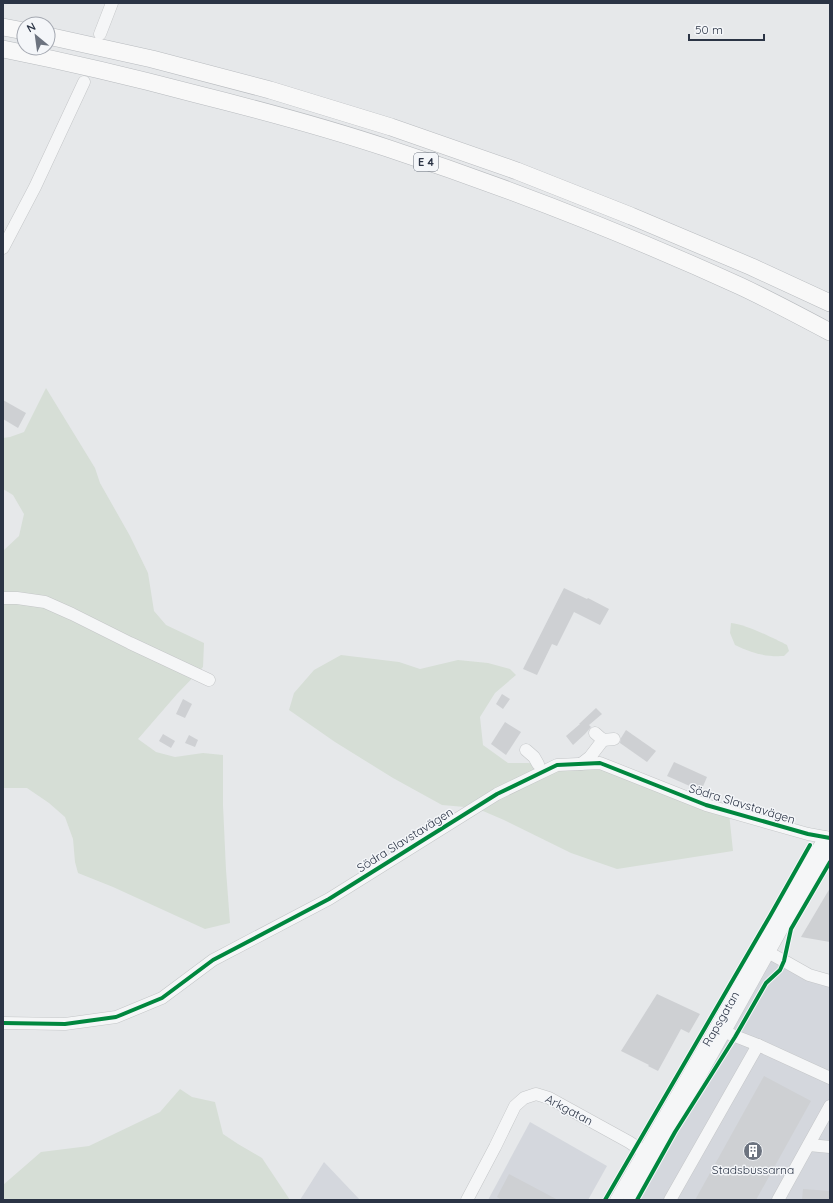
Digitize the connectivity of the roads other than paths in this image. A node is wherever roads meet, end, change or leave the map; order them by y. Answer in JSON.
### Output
{"nodes":[{"id":1,"x":112,"y":3,"type":"edge"},
{"id":2,"x":3,"y":27,"type":"edge"},
{"id":3,"x":16,"y":29,"type":"edge"},
{"id":4,"x":100,"y":34,"type":"dead end"},
{"id":5,"x":56,"y":38,"type":"edge"},
{"id":6,"x":3,"y":50,"type":"edge"},
{"id":7,"x":84,"y":82,"type":"dead end"},
{"id":8,"x":3,"y":248,"type":"edge"},
{"id":9,"x":830,"y":303,"type":"edge"},
{"id":10,"x":830,"y":332,"type":"edge"},
{"id":11,"x":3,"y":598,"type":"edge"},
{"id":12,"x":209,"y":680,"type":"dead end"},
{"id":13,"x":604,"y":737,"type":"dead end"},
{"id":14,"x":526,"y":750,"type":"dead end"},
{"id":15,"x":538,"y":764,"type":"dead end"},
{"id":16,"x":581,"y":764,"type":"junction"},
{"id":17,"x":828,"y":841,"type":"edge"},
{"id":18,"x":765,"y":950,"type":"junction"},
{"id":19,"x":830,"y":981,"type":"edge"},
{"id":20,"x":3,"y":1023,"type":"edge"},
{"id":21,"x":720,"y":1030,"type":"junction"},
{"id":22,"x":758,"y":1046,"type":"junction"},
{"id":23,"x":830,"y":1078,"type":"edge"},
{"id":24,"x":830,"y":1106,"type":"edge"},
{"id":25,"x":809,"y":1144,"type":"junction"},
{"id":26,"x":830,"y":1147,"type":"edge"},
{"id":27,"x":648,"y":1155,"type":"junction"},
{"id":28,"x":466,"y":1200,"type":"edge"},
{"id":29,"x":616,"y":1200,"type":"edge"},
{"id":30,"x":629,"y":1200,"type":"edge"},
{"id":31,"x":670,"y":1200,"type":"edge"},
{"id":32,"x":778,"y":1200,"type":"edge"}],
"edges":[{"from":1,"to":4,"type":"street"},
{"from":2,"to":3,"type":"highway"},
{"from":5,"to":9,"type":"highway","number":"E 4"},
{"from":6,"to":10,"type":"highway","number":"E 4"},
{"from":7,"to":8,"type":"street"},
{"from":11,"to":12,"type":"street"},
{"from":13,"to":16,"type":"street"},
{"from":14,"to":15,"type":"street"},
{"from":16,"to":17,"type":"street","name":"Södra Slavstavägen"},
{"from":16,"to":20,"type":"street","name":"Södra Slavstavägen"},
{"from":17,"to":18,"type":"street","name":"Rapsgatan"},
{"from":18,"to":19,"type":"street"},
{"from":18,"to":21,"type":"street","name":"Rapsgatan"},
{"from":21,"to":22,"type":"street"},
{"from":21,"to":27,"type":"street","name":"Rapsgatan"},
{"from":22,"to":23,"type":"street"},
{"from":22,"to":31,"type":"street"},
{"from":24,"to":25,"type":"street"},
{"from":25,"to":26,"type":"street"},
{"from":25,"to":32,"type":"street"},
{"from":27,"to":28,"type":"street","name":"Arkgatan"},
{"from":27,"to":29,"type":"street","name":"Rapsgatan"},
{"from":27,"to":30,"type":"street","name":"Rapsgatan"}]}
